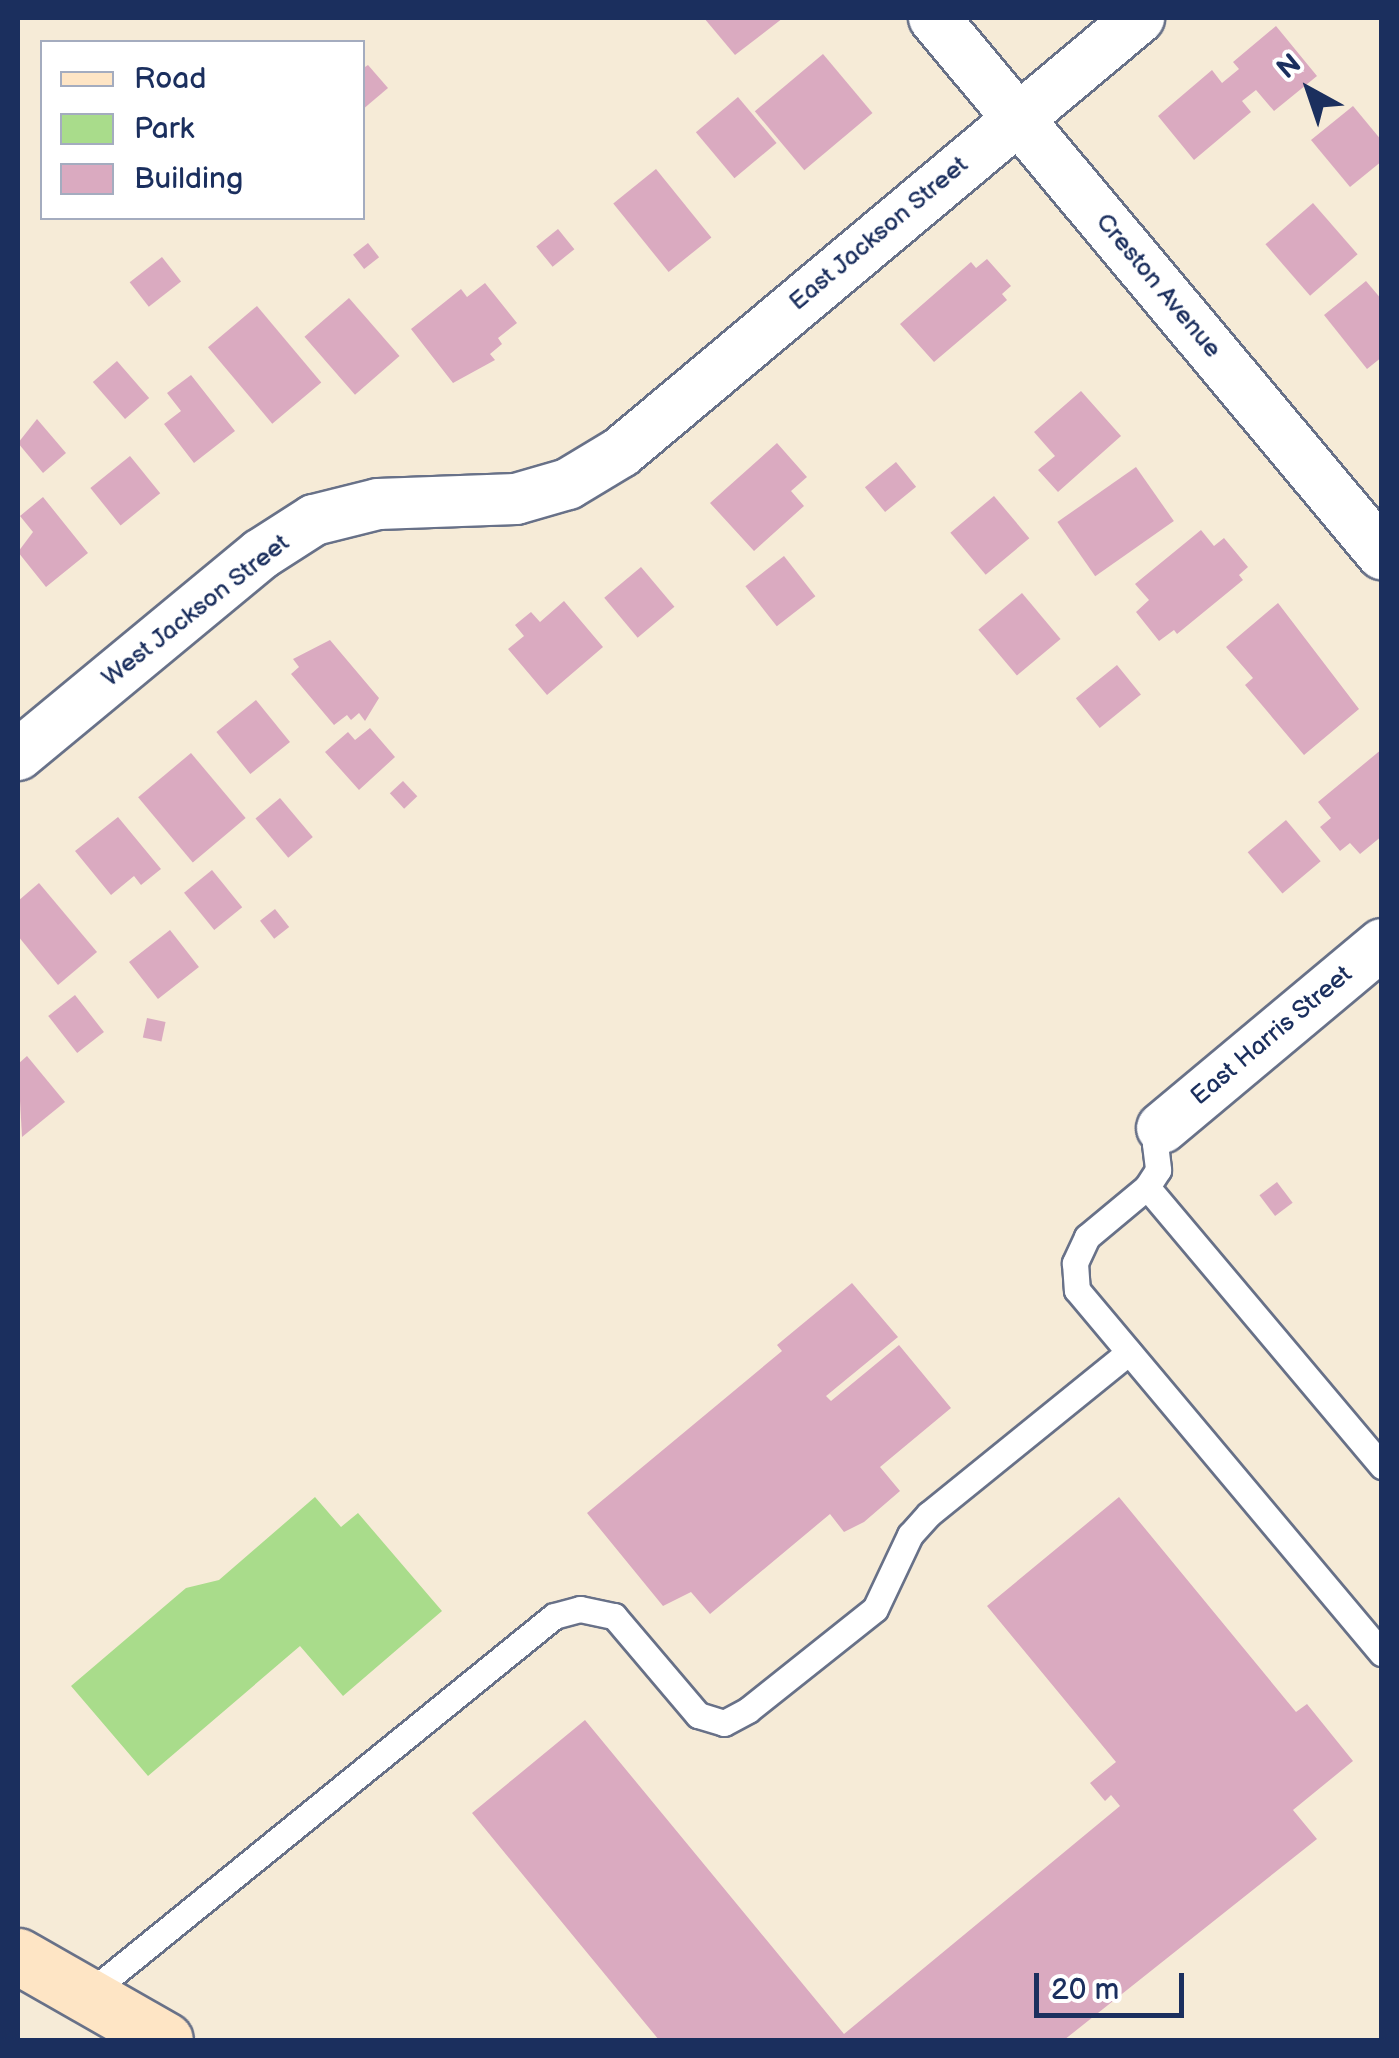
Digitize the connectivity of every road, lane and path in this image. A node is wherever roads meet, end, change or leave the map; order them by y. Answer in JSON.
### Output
{"nodes":[{"id":1,"x":934,"y":18,"type":"edge"},
{"id":2,"x":1139,"y":18,"type":"edge"},
{"id":3,"x":1018,"y":118,"type":"junction"},
{"id":4,"x":620,"y":452,"type":"joint"},
{"id":5,"x":1382,"y":554,"type":"edge"},
{"id":6,"x":18,"y":756,"type":"edge"},
{"id":7,"x":1382,"y":944,"type":"edge"},
{"id":8,"x":1162,"y":1128,"type":"joint"},
{"id":9,"x":1147,"y":1187,"type":"junction"},
{"id":10,"x":1129,"y":1352,"type":"junction"},
{"id":11,"x":1382,"y":1466,"type":"edge"},
{"id":12,"x":1382,"y":1652,"type":"edge"},
{"id":13,"x":18,"y":1956,"type":"edge"},
{"id":14,"x":86,"y":1995,"type":"junction"},
{"id":15,"x":166,"y":2040,"type":"edge"}],
"edges":[{"from":1,"to":3,"type":"street","name":"Creston Avenue"},
{"from":2,"to":3,"type":"street","name":"East Jackson Street"},
{"from":3,"to":4,"type":"street","name":"East Jackson Street"},
{"from":3,"to":5,"type":"street","name":"Creston Avenue"},
{"from":4,"to":6,"type":"street","name":"West Jackson Street"},
{"from":7,"to":8,"type":"street","name":"East Harris Street"},
{"from":8,"to":9,"type":"lane"},
{"from":9,"to":10,"type":"lane"},
{"from":9,"to":11,"type":"lane"},
{"from":10,"to":12,"type":"lane"},
{"from":10,"to":14,"type":"lane"},
{"from":13,"to":14,"type":"street"},
{"from":14,"to":15,"type":"street"}]}
